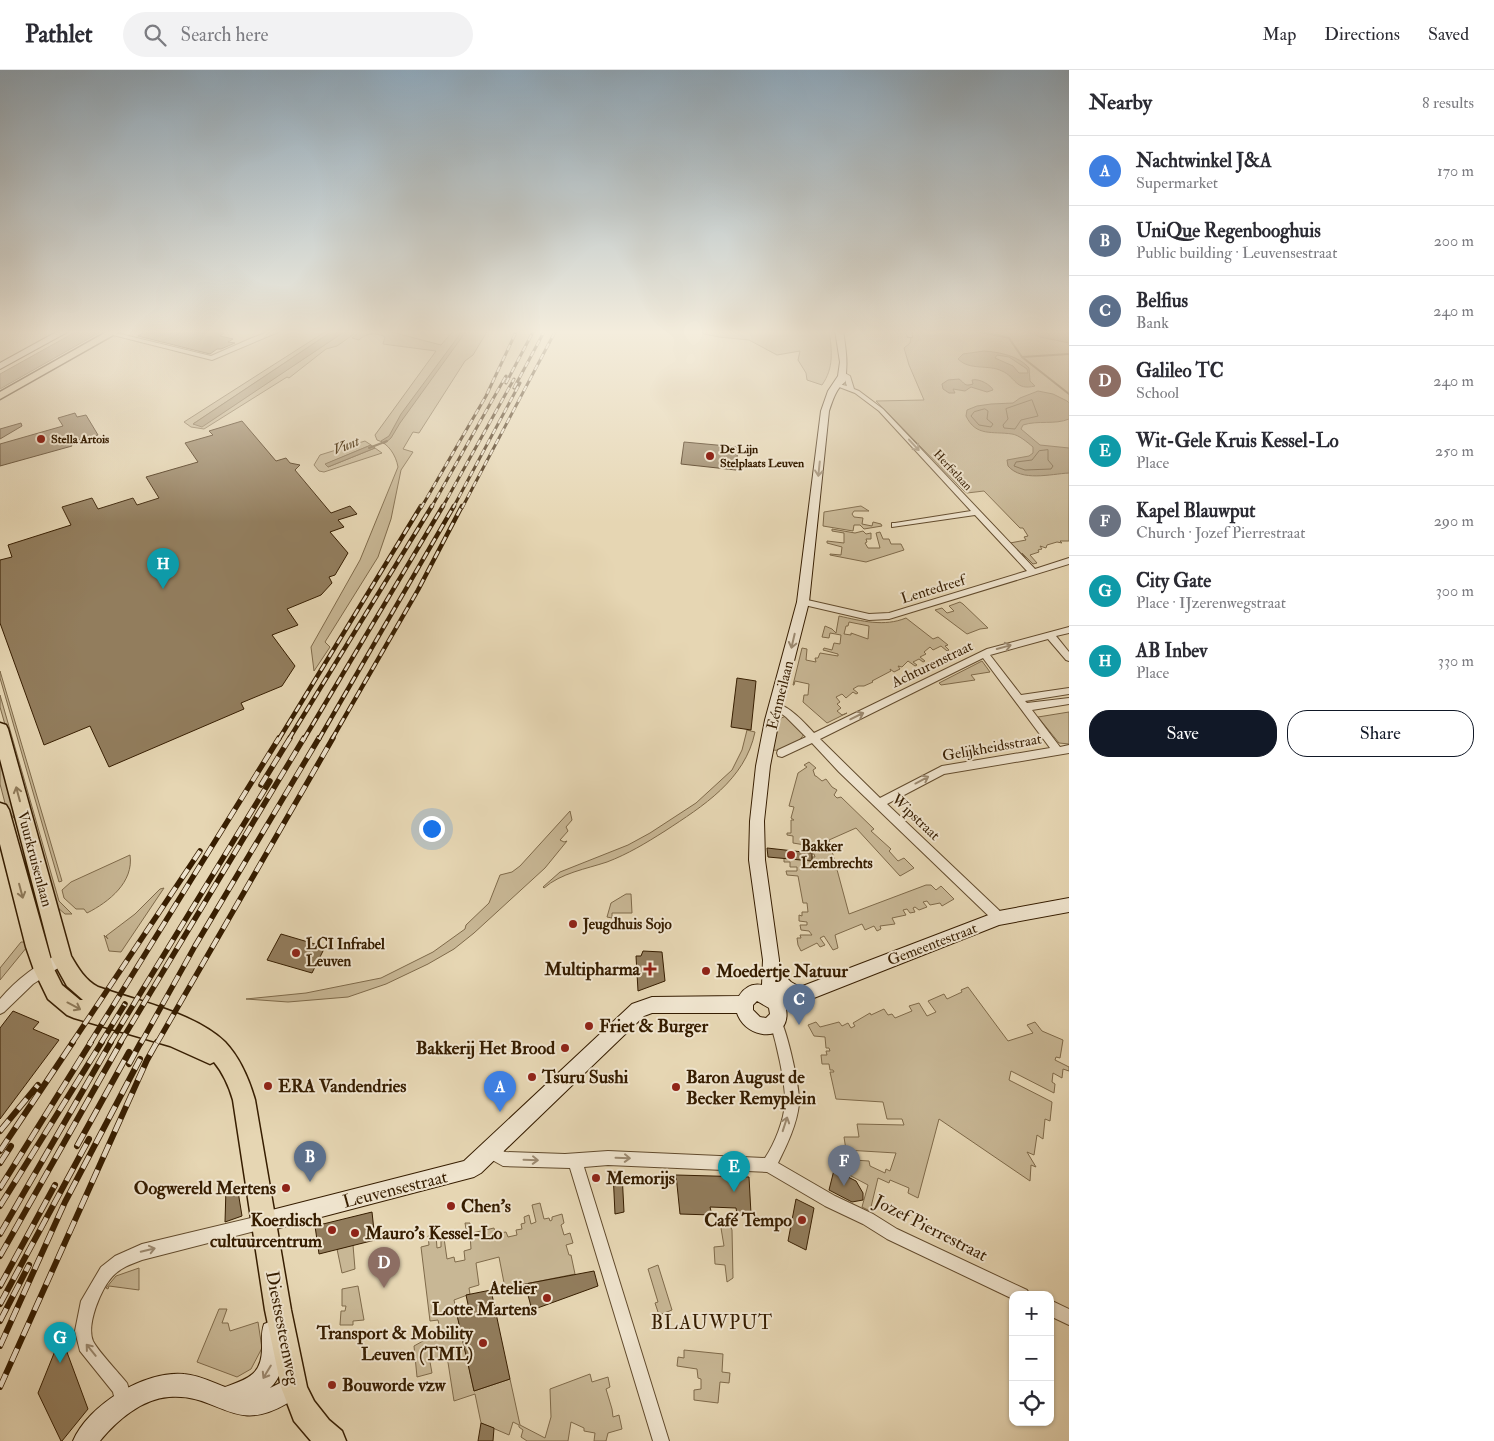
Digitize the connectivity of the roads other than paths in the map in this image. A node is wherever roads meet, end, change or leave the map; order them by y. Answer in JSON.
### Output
{"nodes":[{"id":1,"x":11,"y":394,"type":"edge"},
{"id":2,"x":833,"y":394,"type":"edge"},
{"id":3,"x":858,"y":394,"type":"edge"},
{"id":4,"x":0,"y":401,"type":"edge"},
{"id":5,"x":977,"y":512,"type":"junction"},
{"id":6,"x":894,"y":525,"type":"dead end"},
{"id":7,"x":1069,"y":561,"type":"edge"},
{"id":8,"x":1033,"y":572,"type":"junction"},
{"id":9,"x":803,"y":602,"type":"junction"},
{"id":10,"x":1069,"y":630,"type":"edge"},
{"id":11,"x":1050,"y":635,"type":"junction"},
{"id":12,"x":984,"y":654,"type":"junction"},
{"id":13,"x":1069,"y":658,"type":"edge"},
{"id":14,"x":1069,"y":691,"type":"edge"},
{"id":15,"x":1018,"y":699,"type":"junction"},
{"id":16,"x":1069,"y":701,"type":"edge"},
{"id":17,"x":776,"y":706,"type":"junction"},
{"id":18,"x":1025,"y":708,"type":"junction"},
{"id":19,"x":0,"y":730,"type":"edge"},
{"id":20,"x":813,"y":737,"type":"junction"},
{"id":21,"x":1069,"y":749,"type":"edge"},
{"id":22,"x":1058,"y":751,"type":"junction"},
{"id":23,"x":782,"y":753,"type":"dead end"},
{"id":24,"x":879,"y":803,"type":"junction"},
{"id":25,"x":0,"y":810,"type":"edge"},
{"id":26,"x":1069,"y":904,"type":"edge"},
{"id":27,"x":999,"y":918,"type":"junction"},
{"id":28,"x":62,"y":959,"type":"junction"},
{"id":29,"x":44,"y":970,"type":"junction"},
{"id":30,"x":771,"y":974,"type":"junction"},
{"id":31,"x":798,"y":995,"type":"junction"},
{"id":32,"x":772,"y":1000,"type":"junction"},
{"id":33,"x":0,"y":1008,"type":"edge"},
{"id":34,"x":744,"y":1009,"type":"junction"},
{"id":35,"x":776,"y":1022,"type":"junction"},
{"id":36,"x":224,"y":1059,"type":"junction"},
{"id":37,"x":490,"y":1151,"type":"junction"},
{"id":38,"x":575,"y":1160,"type":"junction"},
{"id":39,"x":768,"y":1165,"type":"junction"},
{"id":40,"x":264,"y":1222,"type":"junction"},
{"id":41,"x":1013,"y":1291,"type":"edge"},
{"id":42,"x":278,"y":1310,"type":"junction"},
{"id":43,"x":1054,"y":1310,"type":"edge"},
{"id":44,"x":1069,"y":1317,"type":"edge"},
{"id":45,"x":294,"y":1387,"type":"junction"},
{"id":46,"x":224,"y":1399,"type":"junction"},
{"id":47,"x":123,"y":1403,"type":"junction"},
{"id":48,"x":85,"y":1441,"type":"edge"},
{"id":49,"x":332,"y":1441,"type":"edge"},
{"id":50,"x":661,"y":1441,"type":"edge"}],
"edges":[{"from":1,"to":4,"type":"main road"},
{"from":2,"to":9,"type":"street","name":"Eénmeilaan","one_way":true},
{"from":3,"to":5,"type":"street","name":"Herfstlaan","one_way":true},
{"from":5,"to":6,"type":"street"},
{"from":5,"to":8,"type":"street","name":"Herfstlaan"},
{"from":7,"to":8,"type":"street","name":"Lentedreef"},
{"from":8,"to":9,"type":"street","name":"Lentedreef"},
{"from":9,"to":17,"type":"street","name":"Eénmeilaan","one_way":true},
{"from":10,"to":11,"type":"street","name":"Achturenstraat"},
{"from":12,"to":11,"type":"street","name":"Achturenstraat","one_way":true},
{"from":11,"to":13,"type":"street"},
{"from":12,"to":15,"type":"street"},
{"from":20,"to":12,"type":"street","name":"Achturenstraat","one_way":true},
{"from":14,"to":15,"type":"street"},
{"from":15,"to":18,"type":"street"},
{"from":16,"to":18,"type":"street"},
{"from":17,"to":20,"type":"street","name":"Wipstraat"},
{"from":17,"to":30,"type":"street","name":"Eénmeilaan"},
{"from":18,"to":22,"type":"street"},
{"from":28,"to":19,"type":"main road","name":"Vuurkruisenlaan","one_way":true},
{"from":20,"to":23,"type":"street"},
{"from":20,"to":24,"type":"street","name":"Wipstraat"},
{"from":21,"to":22,"type":"street","name":"Gelijkheidsstraat"},
{"from":24,"to":22,"type":"street","name":"Gelijkheidsstraat","one_way":true},
{"from":24,"to":27,"type":"street","name":"Wipstraat"},
{"from":25,"to":29,"type":"main road","name":"Vuurkruisenlaan","one_way":true},
{"from":26,"to":27,"type":"street","name":"Gemeentestraat"},
{"from":27,"to":31,"type":"street","name":"Gemeentestraat"},
{"from":28,"to":29,"type":"street"},
{"from":28,"to":36,"type":"main road","name":"Diestsesteenweg"},
{"from":29,"to":33,"type":"street"},
{"from":29,"to":36,"type":"main road","one_way":true},
{"from":30,"to":31,"type":"street"},
{"from":30,"to":32,"type":"street","name":"Eénmeilaan"},
{"from":31,"to":32,"type":"street","name":"Gemeentestraat"},
{"from":32,"to":34,"type":"street"},
{"from":32,"to":35,"type":"street"},
{"from":34,"to":35,"type":"street"},
{"from":34,"to":37,"type":"street"},
{"from":39,"to":35,"type":"street","one_way":true},
{"from":36,"to":40,"type":"main road","name":"Diestsesteenweg"},
{"from":37,"to":38,"type":"street","one_way":true},
{"from":37,"to":40,"type":"street","name":"Leuvensestraat"},
{"from":38,"to":39,"type":"street","one_way":true},
{"from":38,"to":50,"type":"street"},
{"from":39,"to":41,"type":"street","name":"Jozef Pierrestraat"},
{"from":40,"to":42,"type":"main road","name":"Diestsesteenweg"},
{"from":47,"to":40,"type":"street","one_way":true},
{"from":42,"to":45,"type":"main road","name":"Diestsesteenweg"},
{"from":42,"to":46,"type":"street","one_way":true},
{"from":43,"to":44,"type":"street"},
{"from":45,"to":46,"type":"street"},
{"from":45,"to":49,"type":"main road","name":"Diestsesteenweg"},
{"from":46,"to":47,"type":"street"},
{"from":47,"to":48,"type":"street"}]}
